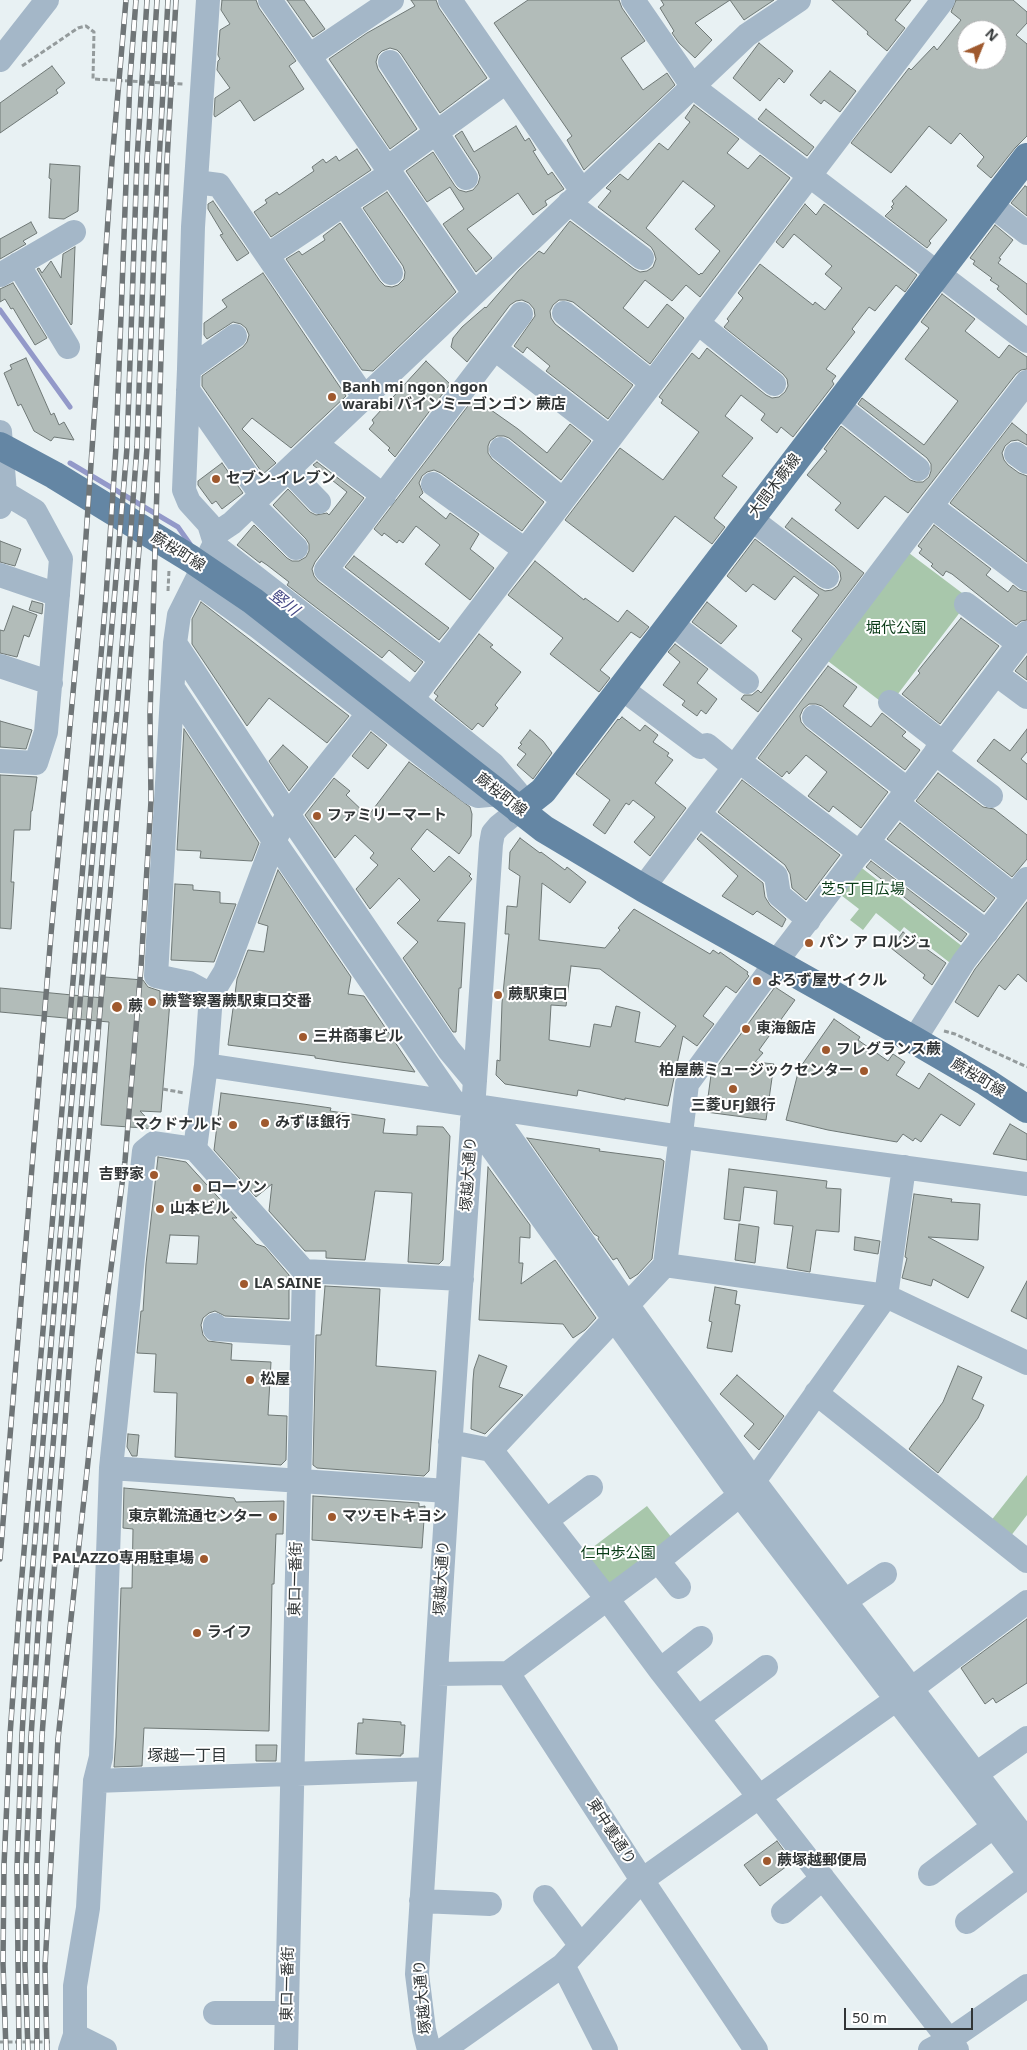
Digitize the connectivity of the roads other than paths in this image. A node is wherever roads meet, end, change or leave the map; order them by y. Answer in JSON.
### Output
{"nodes":[{"id":1,"x":48,"y":0,"type":"edge"},
{"id":2,"x":208,"y":0,"type":"edge"},
{"id":3,"x":270,"y":0,"type":"edge"},
{"id":4,"x":392,"y":0,"type":"edge"},
{"id":5,"x":450,"y":0,"type":"edge"},
{"id":6,"x":633,"y":0,"type":"edge"},
{"id":7,"x":799,"y":0,"type":"edge"},
{"id":8,"x":943,"y":0,"type":"edge"},
{"id":9,"x":309,"y":56,"type":"junction"},
{"id":10,"x":390,"y":62,"type":"dead end"},
{"id":11,"x":8,"y":65,"type":"edge"},
{"id":12,"x":506,"y":82,"type":"junction"},
{"id":13,"x":692,"y":86,"type":"junction"},
{"id":14,"x":436,"y":132,"type":"junction"},
{"id":15,"x":1027,"y":157,"type":"edge"},
{"id":16,"x":389,"y":170,"type":"junction"},
{"id":17,"x":810,"y":177,"type":"junction"},
{"id":18,"x":466,"y":178,"type":"dead end"},
{"id":19,"x":196,"y":182,"type":"junction"},
{"id":20,"x":575,"y":197,"type":"junction"},
{"id":21,"x":344,"y":204,"type":"junction"},
{"id":22,"x":991,"y":205,"type":"junction"},
{"id":23,"x":74,"y":232,"type":"dead end"},
{"id":24,"x":1027,"y":233,"type":"edge"},
{"id":25,"x":268,"y":255,"type":"junction"},
{"id":26,"x":642,"y":258,"type":"dead end"},
{"id":27,"x":9,"y":270,"type":"edge"},
{"id":28,"x":391,"y":273,"type":"dead end"},
{"id":29,"x":937,"y":273,"type":"junction"},
{"id":30,"x":474,"y":293,"type":"junction"},
{"id":31,"x":564,"y":313,"type":"dead end"},
{"id":32,"x":521,"y":314,"type":"dead end"},
{"id":33,"x":698,"y":323,"type":"junction"},
{"id":34,"x":235,"y":336,"type":"dead end"},
{"id":35,"x":1027,"y":341,"type":"edge"},
{"id":36,"x":68,"y":347,"type":"dead end"},
{"id":37,"x":495,"y":349,"type":"junction"},
{"id":38,"x":189,"y":380,"type":"junction"},
{"id":39,"x":1027,"y":382,"type":"edge"},
{"id":40,"x":652,"y":383,"type":"junction"},
{"id":41,"x":774,"y":384,"type":"dead end"},
{"id":42,"x":364,"y":397,"type":"junction"},
{"id":43,"x":836,"y":405,"type":"junction"},
{"id":44,"x":0,"y":432,"type":"edge"},
{"id":45,"x":610,"y":438,"type":"junction"},
{"id":46,"x":316,"y":444,"type":"junction"},
{"id":47,"x":501,"y":449,"type":"dead end"},
{"id":48,"x":0,"y":458,"type":"edge"},
{"id":49,"x":918,"y":469,"type":"dead end"},
{"id":50,"x":288,"y":470,"type":"junction"},
{"id":51,"x":433,"y":484,"type":"dead end"},
{"id":52,"x":384,"y":496,"type":"junction"},
{"id":53,"x":2,"y":500,"type":"edge"},
{"id":54,"x":256,"y":500,"type":"junction"},
{"id":55,"x":563,"y":500,"type":"junction"},
{"id":56,"x":319,"y":502,"type":"dead end"},
{"id":57,"x":931,"y":506,"type":"junction"},
{"id":58,"x":750,"y":518,"type":"junction"},
{"id":59,"x":214,"y":540,"type":"junction"},
{"id":60,"x":296,"y":548,"type":"dead end"},
{"id":61,"x":525,"y":550,"type":"junction"},
{"id":62,"x":0,"y":575,"type":"edge"},
{"id":63,"x":827,"y":577,"type":"dead end"},
{"id":64,"x":1027,"y":579,"type":"edge"},
{"id":65,"x":196,"y":582,"type":"junction"},
{"id":66,"x":58,"y":595,"type":"junction"},
{"id":67,"x":966,"y":604,"type":"dead end"},
{"id":68,"x":671,"y":623,"type":"junction"},
{"id":69,"x":1025,"y":636,"type":"edge"},
{"id":70,"x":175,"y":643,"type":"junction"},
{"id":71,"x":442,"y":660,"type":"junction"},
{"id":72,"x":0,"y":666,"type":"edge"},
{"id":73,"x":996,"y":674,"type":"junction"},
{"id":74,"x":50,"y":682,"type":"junction"},
{"id":75,"x":748,"y":682,"type":"dead end"},
{"id":76,"x":173,"y":688,"type":"junction"},
{"id":77,"x":621,"y":688,"type":"junction"},
{"id":78,"x":1027,"y":698,"type":"edge"},
{"id":79,"x":412,"y":699,"type":"junction"},
{"id":80,"x":890,"y":702,"type":"dead end"},
{"id":81,"x":368,"y":714,"type":"junction"},
{"id":82,"x":814,"y":717,"type":"dead end"},
{"id":83,"x":939,"y":748,"type":"junction"},
{"id":84,"x":0,"y":761,"type":"edge"},
{"id":85,"x":736,"y":764,"type":"junction"},
{"id":86,"x":500,"y":794,"type":"junction"},
{"id":87,"x":991,"y":796,"type":"dead end"},
{"id":88,"x":903,"y":797,"type":"junction"},
{"id":89,"x":288,"y":814,"type":"junction"},
{"id":90,"x":699,"y":814,"type":"junction"},
{"id":91,"x":274,"y":841,"type":"junction"},
{"id":92,"x":864,"y":848,"type":"junction"},
{"id":93,"x":1021,"y":887,"type":"edge"},
{"id":94,"x":643,"y":888,"type":"junction"},
{"id":95,"x":809,"y":920,"type":"junction"},
{"id":96,"x":987,"y":932,"type":"junction"},
{"id":97,"x":776,"y":962,"type":"junction"},
{"id":98,"x":211,"y":995,"type":"junction"},
{"id":99,"x":914,"y":1040,"type":"junction"},
{"id":100,"x":206,"y":1065,"type":"junction"},
{"id":101,"x":475,"y":1081,"type":"junction"},
{"id":102,"x":1027,"y":1108,"type":"edge"},
{"id":103,"x":472,"y":1109,"type":"junction"},
{"id":104,"x":682,"y":1137,"type":"junction"},
{"id":105,"x":195,"y":1149,"type":"junction"},
{"id":106,"x":904,"y":1167,"type":"junction"},
{"id":107,"x":1027,"y":1184,"type":"edge"},
{"id":108,"x":665,"y":1265,"type":"junction"},
{"id":109,"x":304,"y":1271,"type":"junction"},
{"id":110,"x":462,"y":1279,"type":"junction"},
{"id":111,"x":886,"y":1296,"type":"junction"},
{"id":112,"x":622,"y":1312,"type":"junction"},
{"id":113,"x":215,"y":1325,"type":"dead end"},
{"id":114,"x":302,"y":1334,"type":"junction"},
{"id":115,"x":1027,"y":1363,"type":"edge"},
{"id":116,"x":816,"y":1393,"type":"junction"},
{"id":117,"x":450,"y":1442,"type":"junction"},
{"id":118,"x":491,"y":1450,"type":"junction"},
{"id":119,"x":111,"y":1468,"type":"junction"},
{"id":120,"x":299,"y":1481,"type":"junction"},
{"id":121,"x":591,"y":1487,"type":"dead end"},
{"id":122,"x":747,"y":1488,"type":"junction"},
{"id":123,"x":447,"y":1491,"type":"junction"},
{"id":124,"x":546,"y":1520,"type":"junction"},
{"id":125,"x":658,"y":1561,"type":"junction"},
{"id":126,"x":1027,"y":1561,"type":"edge"},
{"id":127,"x":885,"y":1574,"type":"dead end"},
{"id":128,"x":679,"y":1587,"type":"dead end"},
{"id":129,"x":608,"y":1600,"type":"junction"},
{"id":130,"x":845,"y":1601,"type":"junction"},
{"id":131,"x":1027,"y":1602,"type":"edge"},
{"id":132,"x":701,"y":1638,"type":"dead end"},
{"id":133,"x":766,"y":1667,"type":"dead end"},
{"id":134,"x":660,"y":1670,"type":"junction"},
{"id":135,"x":508,"y":1673,"type":"junction"},
{"id":136,"x":436,"y":1674,"type":"junction"},
{"id":137,"x":904,"y":1694,"type":"junction"},
{"id":138,"x":698,"y":1718,"type":"junction"},
{"id":139,"x":1027,"y":1738,"type":"edge"},
{"id":140,"x":429,"y":1769,"type":"junction"},
{"id":141,"x":292,"y":1773,"type":"junction"},
{"id":142,"x":976,"y":1774,"type":"junction"},
{"id":143,"x":95,"y":1781,"type":"junction"},
{"id":144,"x":759,"y":1796,"type":"junction"},
{"id":145,"x":993,"y":1827,"type":"junction"},
{"id":146,"x":1027,"y":1841,"type":"edge"},
{"id":147,"x":1027,"y":1870,"type":"edge"},
{"id":148,"x":930,"y":1874,"type":"dead end"},
{"id":149,"x":1027,"y":1876,"type":"edge"},
{"id":150,"x":823,"y":1878,"type":"junction"},
{"id":151,"x":642,"y":1880,"type":"junction"},
{"id":152,"x":545,"y":1897,"type":"dead end"},
{"id":153,"x":421,"y":1901,"type":"junction"},
{"id":154,"x":490,"y":1904,"type":"dead end"},
{"id":155,"x":783,"y":1912,"type":"dead end"},
{"id":156,"x":967,"y":1922,"type":"dead end"},
{"id":157,"x":581,"y":1946,"type":"junction"},
{"id":158,"x":563,"y":1965,"type":"junction"},
{"id":159,"x":1027,"y":1986,"type":"edge"},
{"id":160,"x":214,"y":2013,"type":"dead end"},
{"id":161,"x":287,"y":2014,"type":"junction"},
{"id":162,"x":69,"y":2042,"type":"edge"},
{"id":163,"x":945,"y":2047,"type":"edge"},
{"id":164,"x":105,"y":2050,"type":"edge"},
{"id":165,"x":286,"y":2050,"type":"edge"},
{"id":166,"x":429,"y":2050,"type":"edge"},
{"id":167,"x":443,"y":2050,"type":"edge"},
{"id":168,"x":606,"y":2050,"type":"edge"},
{"id":169,"x":756,"y":2050,"type":"edge"}],
"edges":[{"from":1,"to":11,"type":"street"},
{"from":2,"to":19,"type":"street"},
{"from":3,"to":9,"type":"street"},
{"from":4,"to":9,"type":"street"},
{"from":5,"to":12,"type":"street"},
{"from":6,"to":13,"type":"street"},
{"from":7,"to":13,"type":"street"},
{"from":8,"to":17,"type":"street"},
{"from":9,"to":16,"type":"street"},
{"from":10,"to":14,"type":"street"},
{"from":12,"to":14,"type":"street"},
{"from":12,"to":20,"type":"street"},
{"from":13,"to":17,"type":"street"},
{"from":13,"to":20,"type":"street"},
{"from":14,"to":16,"type":"street"},
{"from":14,"to":18,"type":"street"},
{"from":15,"to":22,"type":"main road","name":"大間木蕨線"},
{"from":16,"to":21,"type":"street"},
{"from":16,"to":30,"type":"street"},
{"from":17,"to":29,"type":"street"},
{"from":17,"to":33,"type":"street"},
{"from":19,"to":25,"type":"street"},
{"from":19,"to":38,"type":"street"},
{"from":20,"to":26,"type":"street"},
{"from":20,"to":30,"type":"street"},
{"from":21,"to":25,"type":"street"},
{"from":21,"to":28,"type":"street"},
{"from":22,"to":24,"type":"street"},
{"from":22,"to":29,"type":"main road","name":"大間木蕨線"},
{"from":23,"to":27,"type":"street"},
{"from":25,"to":42,"type":"street"},
{"from":27,"to":36,"type":"street"},
{"from":29,"to":35,"type":"street"},
{"from":29,"to":43,"type":"main road","name":"大間木蕨線"},
{"from":30,"to":42,"type":"street"},
{"from":31,"to":40,"type":"street"},
{"from":32,"to":37,"type":"street"},
{"from":33,"to":40,"type":"street"},
{"from":33,"to":41,"type":"street"},
{"from":34,"to":38,"type":"street"},
{"from":37,"to":45,"type":"street"},
{"from":37,"to":52,"type":"street"},
{"from":38,"to":54,"type":"street"},
{"from":38,"to":59,"type":"street"},
{"from":39,"to":57,"type":"street"},
{"from":40,"to":45,"type":"street"},
{"from":42,"to":46,"type":"street"},
{"from":43,"to":49,"type":"street"},
{"from":43,"to":58,"type":"main road","name":"大間木蕨線"},
{"from":44,"to":48,"type":"street"},
{"from":45,"to":55,"type":"street"},
{"from":46,"to":50,"type":"street"},
{"from":46,"to":52,"type":"street"},
{"from":47,"to":55,"type":"street"},
{"from":48,"to":53,"type":"street"},
{"from":48,"to":86,"type":"main road","name":"蕨桜町線"},
{"from":50,"to":54,"type":"street"},
{"from":50,"to":56,"type":"street"},
{"from":51,"to":61,"type":"street"},
{"from":52,"to":71,"type":"street"},
{"from":53,"to":66,"type":"street"},
{"from":54,"to":59,"type":"street"},
{"from":54,"to":60,"type":"street"},
{"from":55,"to":61,"type":"street"},
{"from":57,"to":64,"type":"street"},
{"from":57,"to":85,"type":"street"},
{"from":58,"to":63,"type":"street"},
{"from":58,"to":68,"type":"main road","name":"大間木蕨線"},
{"from":59,"to":65,"type":"street"},
{"from":59,"to":79,"type":"street"},
{"from":61,"to":71,"type":"street"},
{"from":62,"to":66,"type":"street"},
{"from":65,"to":70,"type":"street"},
{"from":65,"to":81,"type":"street"},
{"from":66,"to":74,"type":"street"},
{"from":67,"to":69,"type":"street"},
{"from":68,"to":75,"type":"street"},
{"from":68,"to":77,"type":"main road","name":"大間木蕨線"},
{"from":69,"to":73,"type":"street"},
{"from":70,"to":76,"type":"street"},
{"from":70,"to":89,"type":"street"},
{"from":71,"to":79,"type":"street"},
{"from":72,"to":74,"type":"street"},
{"from":73,"to":78,"type":"street"},
{"from":73,"to":83,"type":"street"},
{"from":74,"to":84,"type":"street"},
{"from":76,"to":91,"type":"street"},
{"from":76,"to":98,"type":"street"},
{"from":77,"to":85,"type":"street"},
{"from":77,"to":86,"type":"main road","name":"大間木蕨線"},
{"from":79,"to":86,"type":"street"},
{"from":80,"to":83,"type":"street"},
{"from":81,"to":86,"type":"street"},
{"from":81,"to":89,"type":"street"},
{"from":82,"to":88,"type":"street"},
{"from":83,"to":87,"type":"street"},
{"from":83,"to":88,"type":"street"},
{"from":85,"to":90,"type":"street"},
{"from":85,"to":92,"type":"street"},
{"from":86,"to":94,"type":"main road","name":"蕨桜町線"},
{"from":86,"to":101,"type":"street","name":"塚越大通り"},
{"from":88,"to":92,"type":"street"},
{"from":88,"to":93,"type":"street"},
{"from":89,"to":91,"type":"street"},
{"from":89,"to":101,"type":"street"},
{"from":90,"to":94,"type":"street"},
{"from":90,"to":95,"type":"street"},
{"from":91,"to":98,"type":"street"},
{"from":91,"to":103,"type":"street"},
{"from":92,"to":95,"type":"street"},
{"from":92,"to":96,"type":"street"},
{"from":93,"to":96,"type":"street"},
{"from":94,"to":97,"type":"main road","name":"蕨桜町線"},
{"from":95,"to":97,"type":"street"},
{"from":96,"to":99,"type":"street"},
{"from":97,"to":99,"type":"main road","name":"蕨桜町線"},
{"from":97,"to":104,"type":"street"},
{"from":98,"to":100,"type":"street"},
{"from":99,"to":102,"type":"main road","name":"蕨桜町線"},
{"from":100,"to":103,"type":"street"},
{"from":100,"to":105,"type":"street"},
{"from":101,"to":103,"type":"street","name":"塚越大通り"},
{"from":103,"to":104,"type":"street"},
{"from":103,"to":110,"type":"street","name":"塚越大通り"},
{"from":103,"to":112,"type":"street"},
{"from":104,"to":106,"type":"street"},
{"from":104,"to":108,"type":"street"},
{"from":105,"to":109,"type":"street"},
{"from":105,"to":119,"type":"street"},
{"from":106,"to":107,"type":"street"},
{"from":106,"to":111,"type":"street"},
{"from":108,"to":111,"type":"street"},
{"from":108,"to":112,"type":"street"},
{"from":109,"to":110,"type":"street"},
{"from":109,"to":114,"type":"street","name":"東口一番街"},
{"from":110,"to":117,"type":"street","name":"塚越大通り"},
{"from":111,"to":115,"type":"street"},
{"from":111,"to":116,"type":"street"},
{"from":112,"to":118,"type":"street"},
{"from":112,"to":122,"type":"street"},
{"from":113,"to":114,"type":"street"},
{"from":114,"to":120,"type":"street","name":"東口一番街"},
{"from":116,"to":122,"type":"street"},
{"from":116,"to":126,"type":"street"},
{"from":117,"to":118,"type":"street"},
{"from":117,"to":123,"type":"street","name":"塚越大通り"},
{"from":118,"to":124,"type":"street"},
{"from":119,"to":120,"type":"street"},
{"from":119,"to":143,"type":"street"},
{"from":120,"to":123,"type":"street"},
{"from":120,"to":141,"type":"street","name":"東口一番街"},
{"from":121,"to":124,"type":"street"},
{"from":122,"to":125,"type":"street"},
{"from":122,"to":130,"type":"street"},
{"from":122,"to":137,"type":"street"},
{"from":123,"to":136,"type":"street","name":"塚越大通り"},
{"from":124,"to":129,"type":"street"},
{"from":125,"to":128,"type":"street"},
{"from":125,"to":129,"type":"street"},
{"from":127,"to":130,"type":"street"},
{"from":129,"to":134,"type":"street"},
{"from":129,"to":135,"type":"street"},
{"from":130,"to":137,"type":"street"},
{"from":131,"to":137,"type":"street"},
{"from":132,"to":134,"type":"street"},
{"from":133,"to":138,"type":"street"},
{"from":134,"to":138,"type":"street"},
{"from":135,"to":136,"type":"street"},
{"from":135,"to":151,"type":"street","name":"東中裏通り"},
{"from":136,"to":140,"type":"street","name":"塚越大通り"},
{"from":137,"to":142,"type":"street"},
{"from":137,"to":144,"type":"street"},
{"from":137,"to":145,"type":"street"},
{"from":138,"to":144,"type":"street"},
{"from":139,"to":142,"type":"street"},
{"from":140,"to":141,"type":"street"},
{"from":140,"to":153,"type":"street","name":"塚越大通り"},
{"from":141,"to":143,"type":"street"},
{"from":141,"to":161,"type":"street","name":"東口一番街"},
{"from":142,"to":146,"type":"street"},
{"from":143,"to":162,"type":"street"},
{"from":144,"to":150,"type":"street"},
{"from":144,"to":151,"type":"street"},
{"from":145,"to":147,"type":"street"},
{"from":145,"to":148,"type":"street"},
{"from":149,"to":156,"type":"street"},
{"from":150,"to":155,"type":"street"},
{"from":150,"to":163,"type":"street"},
{"from":151,"to":157,"type":"street"},
{"from":151,"to":169,"type":"street","name":"東中裏通り"},
{"from":152,"to":157,"type":"street"},
{"from":153,"to":154,"type":"street"},
{"from":153,"to":166,"type":"street","name":"塚越大通り"},
{"from":157,"to":158,"type":"street"},
{"from":158,"to":167,"type":"street"},
{"from":158,"to":168,"type":"street"},
{"from":159,"to":163,"type":"street"},
{"from":160,"to":161,"type":"street"},
{"from":161,"to":165,"type":"street","name":"東口一番街"},
{"from":162,"to":164,"type":"street"}]}
